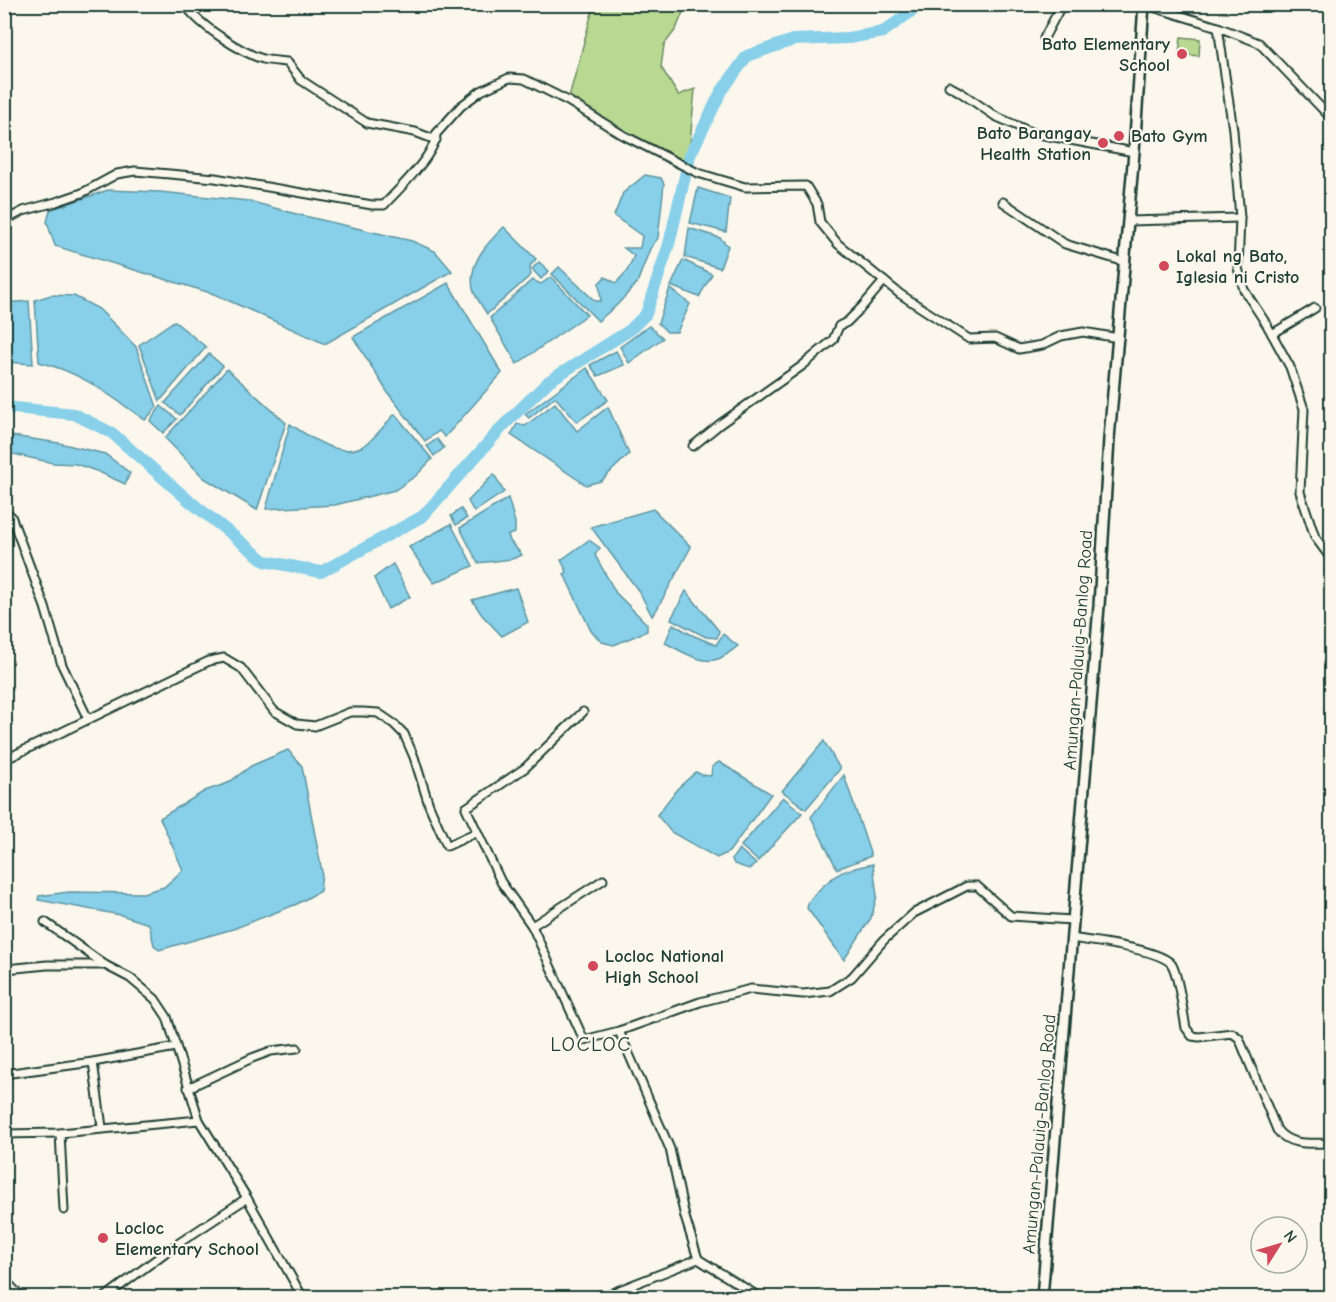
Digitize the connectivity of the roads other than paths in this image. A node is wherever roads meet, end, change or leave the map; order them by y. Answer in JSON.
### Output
{"nodes":[{"id":1,"x":185,"y":4,"type":"edge"},
{"id":2,"x":1062,"y":4,"type":"edge"},
{"id":3,"x":1144,"y":5,"type":"edge"},
{"id":4,"x":1218,"y":27,"type":"junction"},
{"id":5,"x":1044,"y":38,"type":"dead end"},
{"id":6,"x":949,"y":86,"type":"dead end"},
{"id":7,"x":1332,"y":119,"type":"edge"},
{"id":8,"x":436,"y":140,"type":"junction"},
{"id":9,"x":1134,"y":152,"type":"junction"},
{"id":10,"x":1003,"y":202,"type":"dead end"},
{"id":11,"x":1240,"y":218,"type":"junction"},
{"id":12,"x":4,"y":221,"type":"edge"},
{"id":13,"x":1129,"y":221,"type":"junction"},
{"id":14,"x":1125,"y":262,"type":"junction"},
{"id":15,"x":884,"y":281,"type":"junction"},
{"id":16,"x":1315,"y":308,"type":"dead end"},
{"id":17,"x":1272,"y":334,"type":"junction"},
{"id":18,"x":1119,"y":338,"type":"junction"},
{"id":19,"x":693,"y":446,"type":"dead end"},
{"id":20,"x":4,"y":512,"type":"edge"},
{"id":21,"x":1332,"y":560,"type":"edge"},
{"id":22,"x":583,"y":712,"type":"dead end"},
{"id":23,"x":88,"y":719,"type":"junction"},
{"id":24,"x":4,"y":760,"type":"edge"},
{"id":25,"x":477,"y":832,"type":"junction"},
{"id":26,"x":603,"y":880,"type":"dead end"},
{"id":27,"x":1072,"y":920,"type":"junction"},
{"id":28,"x":45,"y":922,"type":"dead end"},
{"id":29,"x":532,"y":926,"type":"junction"},
{"id":30,"x":1071,"y":938,"type":"junction"},
{"id":31,"x":105,"y":965,"type":"junction"},
{"id":32,"x":4,"y":968,"type":"edge"},
{"id":33,"x":619,"y":1030,"type":"junction"},
{"id":34,"x":176,"y":1047,"type":"junction"},
{"id":35,"x":297,"y":1048,"type":"dead end"},
{"id":36,"x":93,"y":1062,"type":"junction"},
{"id":37,"x":4,"y":1074,"type":"edge"},
{"id":38,"x":188,"y":1088,"type":"junction"},
{"id":39,"x":199,"y":1120,"type":"junction"},
{"id":40,"x":102,"y":1127,"type":"junction"},
{"id":41,"x":60,"y":1133,"type":"junction"},
{"id":42,"x":4,"y":1134,"type":"edge"},
{"id":43,"x":1332,"y":1143,"type":"edge"},
{"id":44,"x":246,"y":1198,"type":"junction"},
{"id":45,"x":64,"y":1210,"type":"dead end"},
{"id":46,"x":698,"y":1260,"type":"junction"},
{"id":47,"x":4,"y":1279,"type":"edge"},
{"id":48,"x":756,"y":1296,"type":"edge"},
{"id":49,"x":22,"y":1298,"type":"edge"},
{"id":50,"x":104,"y":1298,"type":"edge"},
{"id":51,"x":303,"y":1298,"type":"edge"},
{"id":52,"x":598,"y":1298,"type":"edge"},
{"id":53,"x":1042,"y":1298,"type":"edge"}],
"edges":[{"from":1,"to":8,"type":"street"},
{"from":2,"to":5,"type":"street"},
{"from":3,"to":4,"type":"street"},
{"from":3,"to":9,"type":"main road","name":"Amungan-Palauig-Banlog Road"},
{"from":4,"to":7,"type":"street"},
{"from":4,"to":11,"type":"street"},
{"from":6,"to":9,"type":"street"},
{"from":8,"to":12,"type":"street"},
{"from":8,"to":15,"type":"street"},
{"from":9,"to":13,"type":"main road","name":"Amungan-Palauig-Banlog Road"},
{"from":10,"to":14,"type":"street"},
{"from":11,"to":13,"type":"street"},
{"from":11,"to":17,"type":"street"},
{"from":13,"to":14,"type":"main road","name":"Amungan-Palauig-Banlog Road"},
{"from":14,"to":18,"type":"main road","name":"Amungan-Palauig-Banlog Road"},
{"from":15,"to":18,"type":"street"},
{"from":15,"to":19,"type":"street"},
{"from":16,"to":17,"type":"street"},
{"from":17,"to":21,"type":"street"},
{"from":18,"to":27,"type":"main road","name":"Amungan-Palauig-Banlog Road"},
{"from":20,"to":23,"type":"street"},
{"from":22,"to":25,"type":"street"},
{"from":23,"to":24,"type":"street"},
{"from":23,"to":25,"type":"street"},
{"from":25,"to":29,"type":"street"},
{"from":26,"to":29,"type":"street"},
{"from":27,"to":30,"type":"main road","name":"Amungan-Palauig-Banlog Road"},
{"from":27,"to":33,"type":"street"},
{"from":28,"to":31,"type":"street"},
{"from":29,"to":33,"type":"street"},
{"from":30,"to":43,"type":"street"},
{"from":30,"to":53,"type":"main road","name":"Amungan-Palauig-Banlog Road"},
{"from":31,"to":32,"type":"street"},
{"from":31,"to":34,"type":"street"},
{"from":33,"to":46,"type":"street"},
{"from":34,"to":36,"type":"street"},
{"from":34,"to":38,"type":"street"},
{"from":35,"to":38,"type":"street"},
{"from":36,"to":37,"type":"street"},
{"from":36,"to":40,"type":"street"},
{"from":38,"to":39,"type":"street"},
{"from":39,"to":40,"type":"street"},
{"from":39,"to":44,"type":"street"},
{"from":40,"to":41,"type":"street"},
{"from":41,"to":42,"type":"street"},
{"from":41,"to":45,"type":"street"},
{"from":44,"to":50,"type":"street"},
{"from":44,"to":51,"type":"street"},
{"from":46,"to":48,"type":"street"},
{"from":46,"to":52,"type":"street"},
{"from":47,"to":49,"type":"street"}]}
